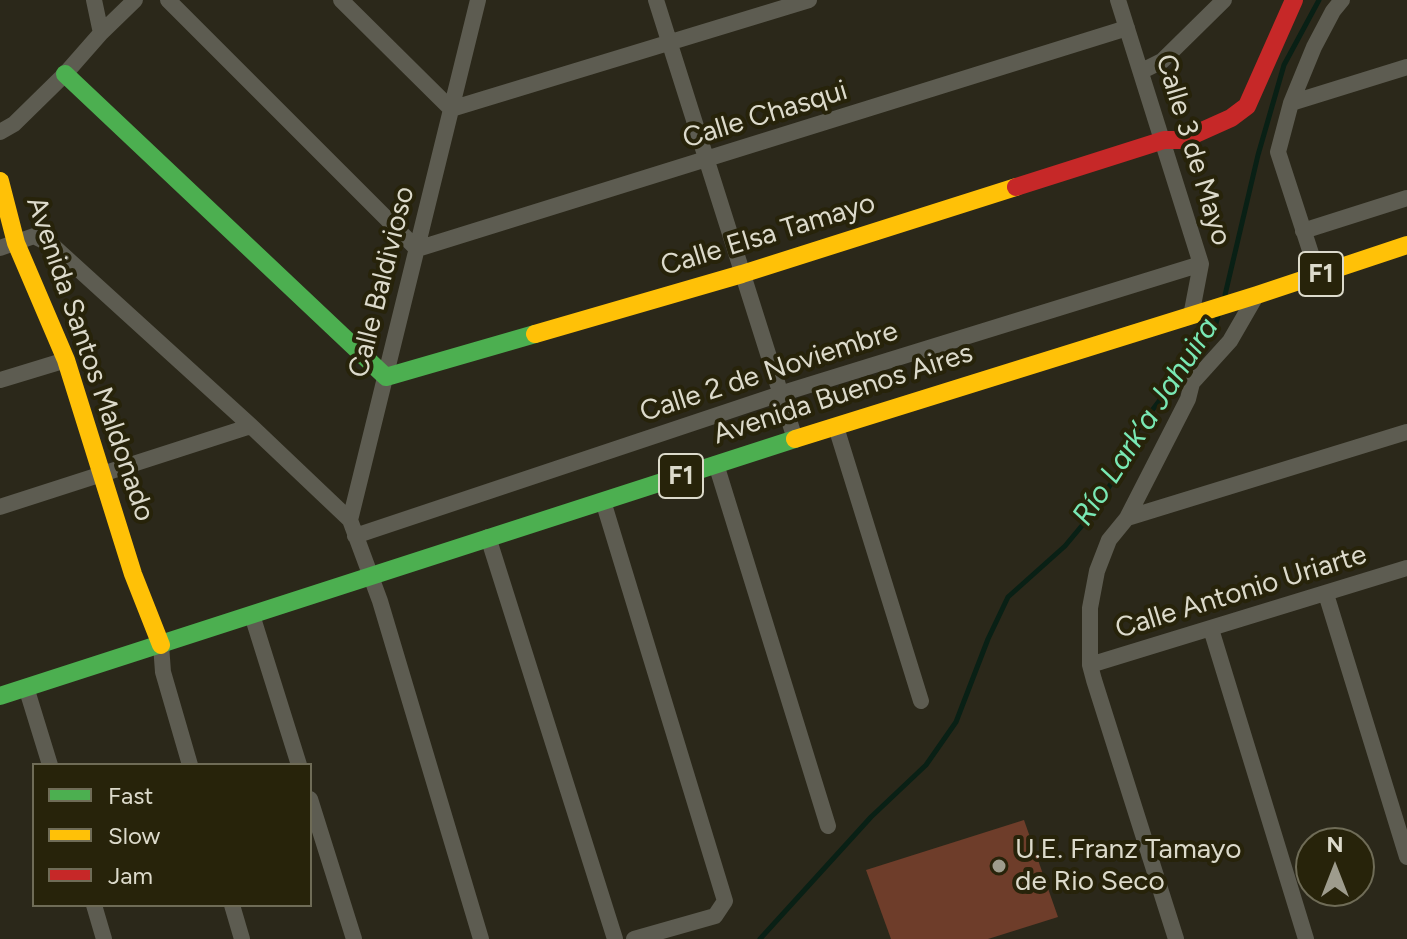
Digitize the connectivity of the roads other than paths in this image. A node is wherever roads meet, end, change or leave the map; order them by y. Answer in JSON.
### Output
{"nodes":[{"id":1,"x":94,"y":0,"type":"edge"},
{"id":2,"x":135,"y":0,"type":"edge"},
{"id":3,"x":168,"y":0,"type":"edge"},
{"id":4,"x":341,"y":0,"type":"edge"},
{"id":5,"x":478,"y":0,"type":"edge"},
{"id":6,"x":656,"y":0,"type":"edge"},
{"id":7,"x":809,"y":0,"type":"edge"},
{"id":8,"x":1118,"y":0,"type":"edge"},
{"id":9,"x":1224,"y":0,"type":"edge"},
{"id":10,"x":1294,"y":0,"type":"edge"},
{"id":11,"x":1342,"y":0,"type":"edge"},
{"id":12,"x":1127,"y":28,"type":"junction"},
{"id":13,"x":101,"y":33,"type":"junction"},
{"id":14,"x":670,"y":44,"type":"junction"},
{"id":15,"x":1407,"y":67,"type":"edge"},
{"id":16,"x":1142,"y":71,"type":"junction"},
{"id":17,"x":65,"y":74,"type":"junction"},
{"id":18,"x":1291,"y":103,"type":"junction"},
{"id":19,"x":451,"y":109,"type":"junction"},
{"id":20,"x":0,"y":132,"type":"edge"},
{"id":21,"x":1164,"y":140,"type":"junction"},
{"id":22,"x":707,"y":160,"type":"junction"},
{"id":23,"x":0,"y":181,"type":"edge"},
{"id":24,"x":1407,"y":198,"type":"edge"},
{"id":25,"x":1303,"y":231,"type":"junction"},
{"id":26,"x":1407,"y":245,"type":"edge"},
{"id":27,"x":8,"y":246,"type":"edge"},
{"id":28,"x":417,"y":249,"type":"junction"},
{"id":29,"x":1201,"y":264,"type":"junction"},
{"id":30,"x":742,"y":274,"type":"junction"},
{"id":31,"x":1318,"y":275,"type":"junction"},
{"id":32,"x":1257,"y":295,"type":"junction"},
{"id":33,"x":1197,"y":314,"type":"junction"},
{"id":34,"x":66,"y":360,"type":"junction"},
{"id":35,"x":386,"y":377,"type":"junction"},
{"id":36,"x":0,"y":380,"type":"edge"},
{"id":37,"x":780,"y":394,"type":"junction"},
{"id":38,"x":251,"y":426,"type":"junction"},
{"id":39,"x":836,"y":427,"type":"junction"},
{"id":40,"x":1407,"y":432,"type":"edge"},
{"id":41,"x":795,"y":439,"type":"junction"},
{"id":42,"x":716,"y":464,"type":"junction"},
{"id":43,"x":102,"y":475,"type":"junction"},
{"id":44,"x":603,"y":501,"type":"junction"},
{"id":45,"x":0,"y":507,"type":"edge"},
{"id":46,"x":1127,"y":518,"type":"junction"},
{"id":47,"x":352,"y":528,"type":"junction"},
{"id":48,"x":488,"y":537,"type":"junction"},
{"id":49,"x":1407,"y":568,"type":"edge"},
{"id":50,"x":371,"y":574,"type":"junction"},
{"id":51,"x":1326,"y":594,"type":"junction"},
{"id":52,"x":252,"y":615,"type":"junction"},
{"id":53,"x":1211,"y":629,"type":"junction"},
{"id":54,"x":161,"y":645,"type":"junction"},
{"id":55,"x":1090,"y":665,"type":"junction"},
{"id":56,"x":26,"y":687,"type":"junction"},
{"id":57,"x":0,"y":696,"type":"edge"},
{"id":58,"x":921,"y":701,"type":"dead end"},
{"id":59,"x":49,"y":763,"type":"edge"},
{"id":60,"x":189,"y":763,"type":"edge"},
{"id":61,"x":298,"y":763,"type":"edge"},
{"id":62,"x":312,"y":805,"type":"edge"},
{"id":63,"x":828,"y":826,"type":"dead end"},
{"id":64,"x":1407,"y":857,"type":"edge"},
{"id":65,"x":95,"y":907,"type":"edge"},
{"id":66,"x":233,"y":907,"type":"edge"},
{"id":67,"x":104,"y":939,"type":"edge"},
{"id":68,"x":242,"y":939,"type":"edge"},
{"id":69,"x":354,"y":939,"type":"edge"},
{"id":70,"x":481,"y":939,"type":"edge"},
{"id":71,"x":615,"y":939,"type":"edge"},
{"id":72,"x":634,"y":939,"type":"edge"},
{"id":73,"x":1176,"y":939,"type":"edge"},
{"id":74,"x":1306,"y":939,"type":"edge"}],
"edges":[{"from":1,"to":13,"type":"street"},
{"from":2,"to":13,"type":"street"},
{"from":3,"to":28,"type":"street"},
{"from":4,"to":19,"type":"street"},
{"from":5,"to":19,"type":"street","name":"Calle Baldivioso"},
{"from":6,"to":14,"type":"street"},
{"from":7,"to":14,"type":"street"},
{"from":8,"to":12,"type":"street","name":"Calle 3 de Mayo"},
{"from":9,"to":16,"type":"street"},
{"from":10,"to":21,"type":"main road","name":"Calle Elsa Tamayo"},
{"from":11,"to":18,"type":"street"},
{"from":12,"to":16,"type":"street","name":"Calle 3 de Mayo"},
{"from":12,"to":22,"type":"street","name":"Calle Chasqui"},
{"from":13,"to":17,"type":"street"},
{"from":14,"to":19,"type":"street"},
{"from":14,"to":22,"type":"street"},
{"from":15,"to":18,"type":"street"},
{"from":16,"to":21,"type":"street","name":"Calle 3 de Mayo"},
{"from":17,"to":20,"type":"street"},
{"from":17,"to":35,"type":"main road"},
{"from":18,"to":25,"type":"street"},
{"from":19,"to":28,"type":"street","name":"Calle Baldivioso"},
{"from":21,"to":29,"type":"street","name":"Calle 3 de Mayo"},
{"from":21,"to":30,"type":"main road","name":"Calle Elsa Tamayo"},
{"from":22,"to":28,"type":"street","name":"Calle Chasqui"},
{"from":22,"to":30,"type":"street"},
{"from":23,"to":27,"type":"main road","name":"Avenida Santos Maldonado"},
{"from":24,"to":25,"type":"street"},
{"from":25,"to":31,"type":"street"},
{"from":26,"to":31,"type":"main road","name":"Avenida Buenos Aires","number":"F1"},
{"from":27,"to":34,"type":"main road","name":"Avenida Santos Maldonado"},
{"from":27,"to":38,"type":"street"},
{"from":28,"to":35,"type":"street","name":"Calle Baldivioso"},
{"from":29,"to":33,"type":"street","name":"Calle 3 de Mayo"},
{"from":29,"to":37,"type":"street","name":"Calle 2 de Noviembre"},
{"from":30,"to":35,"type":"main road","name":"Calle Elsa Tamayo"},
{"from":30,"to":37,"type":"street"},
{"from":31,"to":32,"type":"main road","name":"Avenida Buenos Aires","number":"F1"},
{"from":32,"to":33,"type":"main road","name":"Avenida Buenos Aires","number":"F1"},
{"from":32,"to":46,"type":"street"},
{"from":33,"to":39,"type":"main road","name":"Avenida Buenos Aires","number":"F1"},
{"from":34,"to":36,"type":"street"},
{"from":34,"to":43,"type":"main road","name":"Avenida Santos Maldonado"},
{"from":35,"to":47,"type":"street","name":"Calle Baldivioso"},
{"from":37,"to":41,"type":"street"},
{"from":37,"to":47,"type":"street","name":"Calle 2 de Noviembre"},
{"from":38,"to":43,"type":"street"},
{"from":38,"to":47,"type":"street"},
{"from":39,"to":41,"type":"main road","name":"Avenida Buenos Aires","number":"F1"},
{"from":39,"to":58,"type":"street"},
{"from":40,"to":46,"type":"street"},
{"from":41,"to":42,"type":"main road","name":"Avenida Buenos Aires","number":"F1"},
{"from":42,"to":44,"type":"main road","name":"Avenida Buenos Aires","number":"F1"},
{"from":42,"to":63,"type":"street"},
{"from":43,"to":45,"type":"street"},
{"from":43,"to":54,"type":"main road","name":"Avenida Santos Maldonado"},
{"from":44,"to":48,"type":"main road","name":"Avenida Buenos Aires","number":"F1"},
{"from":44,"to":72,"type":"street"},
{"from":46,"to":55,"type":"street"},
{"from":47,"to":50,"type":"street"},
{"from":48,"to":50,"type":"main road","name":"Avenida Buenos Aires","number":"F1"},
{"from":48,"to":71,"type":"street"},
{"from":49,"to":51,"type":"street","name":"Calle Antonio Uriarte"},
{"from":50,"to":52,"type":"main road","name":"Avenida Buenos Aires","number":"F1"},
{"from":50,"to":70,"type":"street"},
{"from":51,"to":53,"type":"street","name":"Calle Antonio Uriarte"},
{"from":51,"to":64,"type":"street"},
{"from":52,"to":54,"type":"main road","name":"Avenida Buenos Aires","number":"F1"},
{"from":52,"to":61,"type":"street"},
{"from":53,"to":55,"type":"street","name":"Calle Antonio Uriarte"},
{"from":53,"to":74,"type":"street"},
{"from":54,"to":56,"type":"main road","number":"F1"},
{"from":54,"to":60,"type":"street"},
{"from":55,"to":73,"type":"street"},
{"from":56,"to":57,"type":"main road","number":"F1"},
{"from":56,"to":59,"type":"street"},
{"from":62,"to":69,"type":"street"},
{"from":65,"to":67,"type":"street"},
{"from":66,"to":68,"type":"street"}]}
